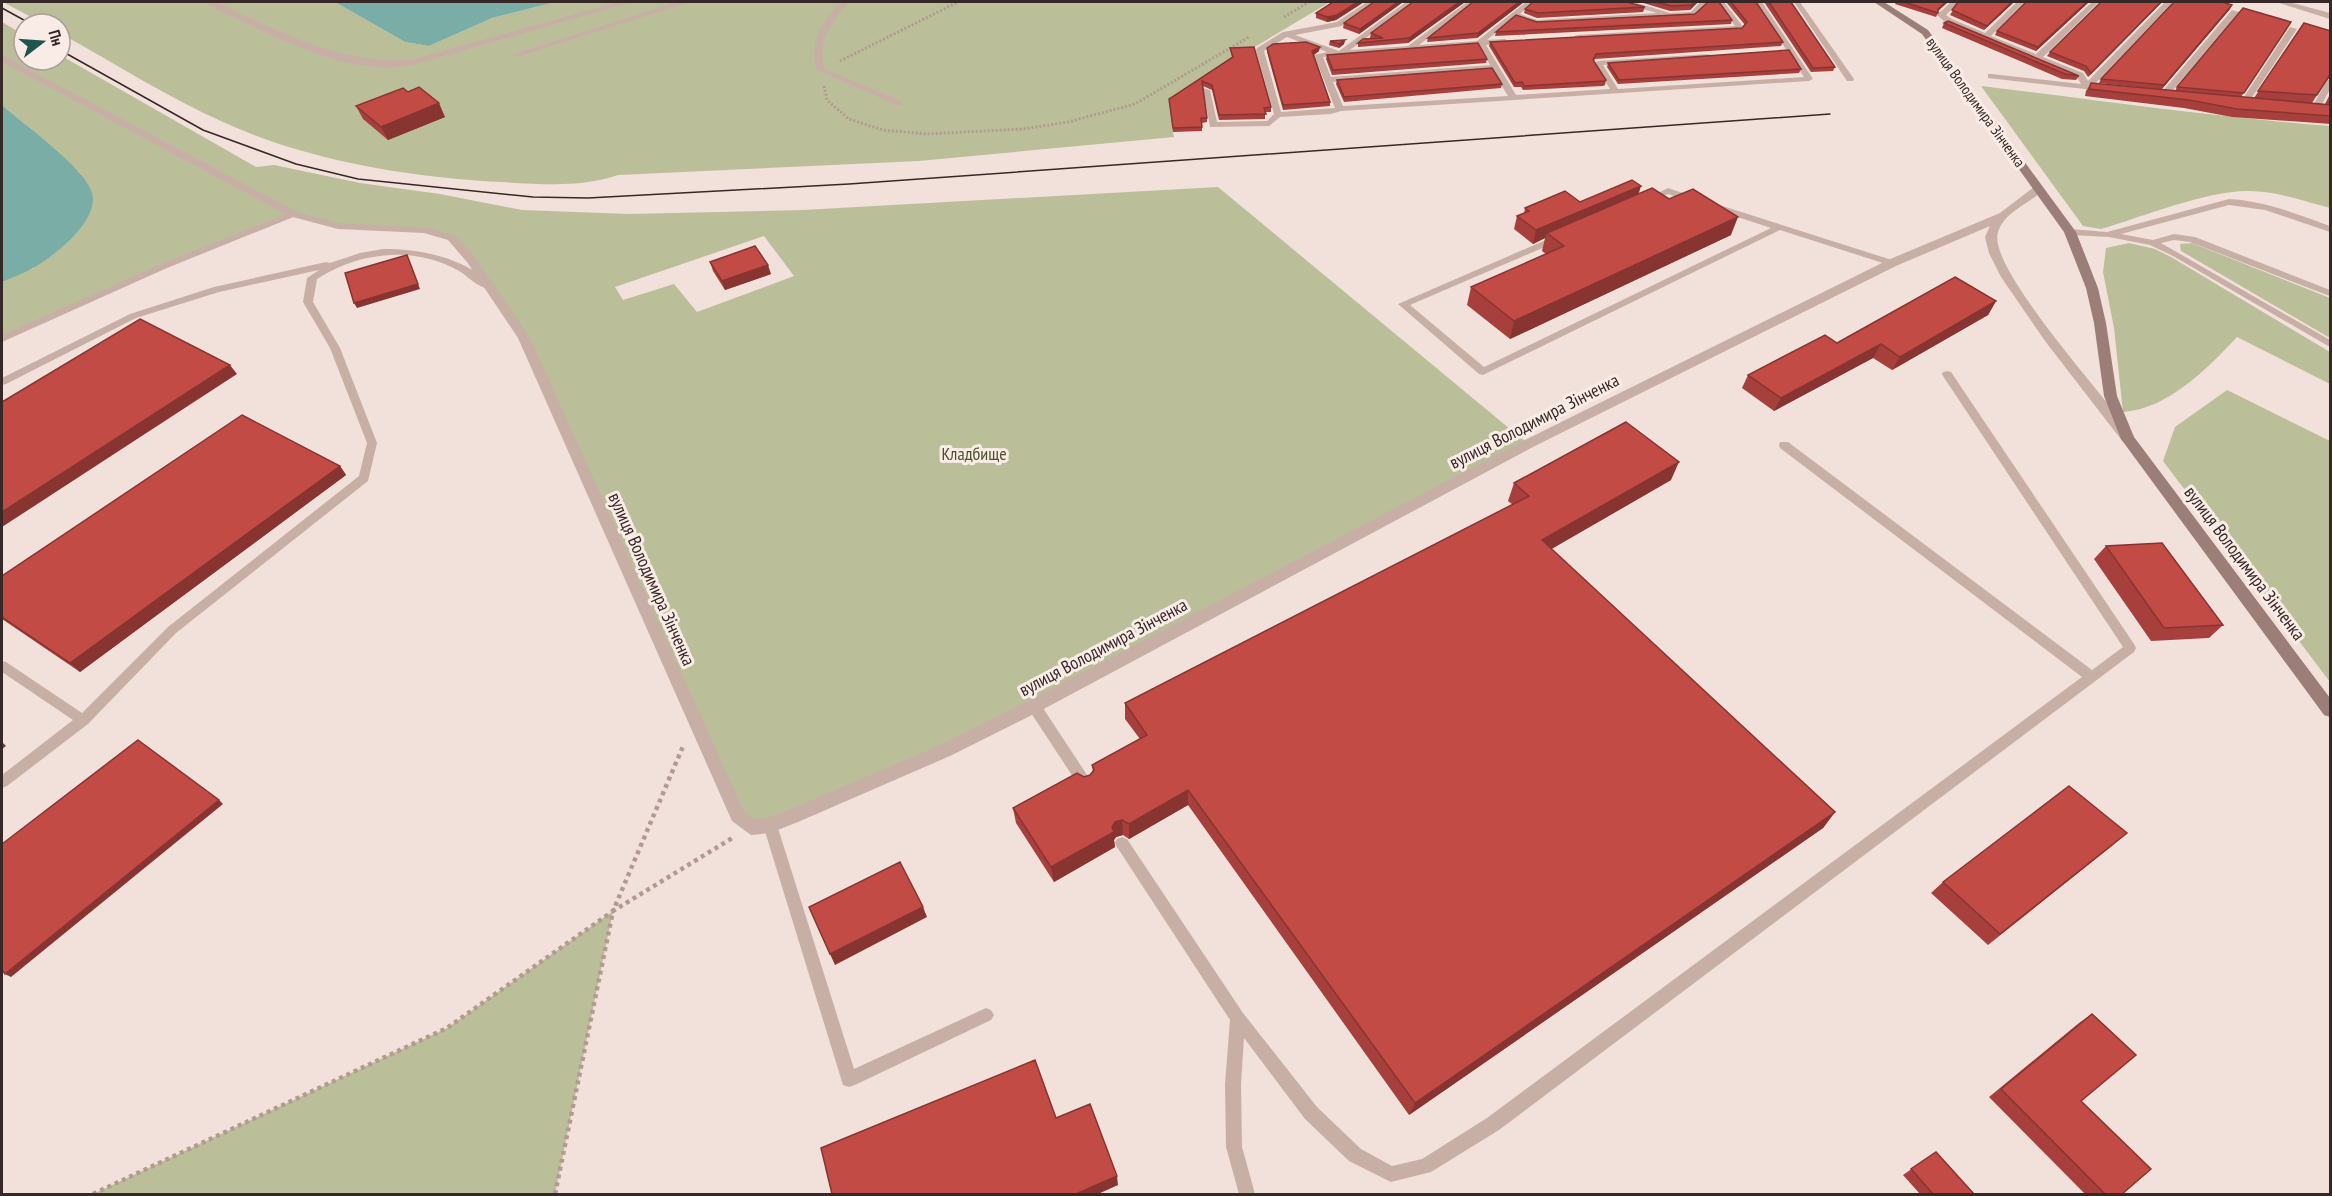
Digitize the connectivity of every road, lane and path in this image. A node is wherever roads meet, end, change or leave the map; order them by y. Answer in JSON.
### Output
{"nodes":[{"id":1,"x":210,"y":2,"type":"edge"},
{"id":2,"x":627,"y":2,"type":"edge"},
{"id":3,"x":685,"y":2,"type":"edge"},
{"id":4,"x":845,"y":2,"type":"edge"},
{"id":5,"x":958,"y":2,"type":"edge"},
{"id":6,"x":1309,"y":2,"type":"edge"},
{"id":7,"x":1371,"y":2,"type":"edge"},
{"id":8,"x":1410,"y":2,"type":"edge"},
{"id":9,"x":1471,"y":2,"type":"edge"},
{"id":10,"x":1530,"y":2,"type":"edge"},
{"id":11,"x":1628,"y":2,"type":"edge"},
{"id":12,"x":1704,"y":2,"type":"edge"},
{"id":13,"x":1721,"y":2,"type":"edge"},
{"id":14,"x":1759,"y":2,"type":"edge"},
{"id":15,"x":1797,"y":2,"type":"edge"},
{"id":16,"x":1879,"y":2,"type":"edge"},
{"id":17,"x":1955,"y":2,"type":"edge"},
{"id":18,"x":2021,"y":2,"type":"edge"},
{"id":19,"x":2096,"y":2,"type":"edge"},
{"id":20,"x":2169,"y":2,"type":"edge"},
{"id":21,"x":2281,"y":2,"type":"edge"},
{"id":22,"x":2235,"y":12,"type":"dead end"},
{"id":23,"x":1513,"y":14,"type":"junction"},
{"id":24,"x":1670,"y":15,"type":"junction"},
{"id":25,"x":2331,"y":16,"type":"edge"},
{"id":26,"x":1279,"y":20,"type":"dead end"},
{"id":27,"x":2293,"y":29,"type":"edge"},
{"id":28,"x":1286,"y":34,"type":"junction"},
{"id":29,"x":1987,"y":35,"type":"junction"},
{"id":30,"x":1250,"y":36,"type":"dead end"},
{"id":31,"x":1563,"y":38,"type":"edge"},
{"id":32,"x":1515,"y":40,"type":"edge"},
{"id":33,"x":1480,"y":42,"type":"junction"},
{"id":34,"x":1410,"y":48,"type":"junction"},
{"id":35,"x":1791,"y":50,"type":"junction"},
{"id":36,"x":1779,"y":51,"type":"edge"},
{"id":37,"x":1340,"y":54,"type":"junction"},
{"id":38,"x":515,"y":55,"type":"dead end"},
{"id":39,"x":1722,"y":55,"type":"edge"},
{"id":40,"x":2039,"y":56,"type":"junction"},
{"id":41,"x":2,"y":58,"type":"edge"},
{"id":42,"x":1494,"y":67,"type":"junction"},
{"id":43,"x":821,"y":70,"type":"junction"},
{"id":44,"x":1991,"y":75,"type":"dead end"},
{"id":45,"x":1850,"y":79,"type":"dead end"},
{"id":46,"x":1328,"y":80,"type":"junction"},
{"id":47,"x":2331,"y":82,"type":"edge"},
{"id":48,"x":2087,"y":87,"type":"junction"},
{"id":49,"x":2109,"y":89,"type":"edge"},
{"id":50,"x":1206,"y":90,"type":"edge"},
{"id":51,"x":1616,"y":92,"type":"junction"},
{"id":52,"x":2153,"y":94,"type":"edge"},
{"id":53,"x":2164,"y":95,"type":"junction"},
{"id":54,"x":2176,"y":96,"type":"edge"},
{"id":55,"x":1513,"y":98,"type":"junction"},
{"id":56,"x":2233,"y":102,"type":"edge"},
{"id":57,"x":900,"y":103,"type":"dead end"},
{"id":58,"x":2244,"y":104,"type":"junction"},
{"id":59,"x":2256,"y":104,"type":"edge"},
{"id":60,"x":2304,"y":108,"type":"edge"},
{"id":61,"x":2316,"y":108,"type":"junction"},
{"id":62,"x":1340,"y":109,"type":"junction"},
{"id":63,"x":2331,"y":110,"type":"edge"},
{"id":64,"x":1278,"y":115,"type":"junction"},
{"id":65,"x":2038,"y":189,"type":"junction"},
{"id":66,"x":1635,"y":206,"type":"edge"},
{"id":67,"x":293,"y":214,"type":"junction"},
{"id":68,"x":2007,"y":214,"type":"junction"},
{"id":69,"x":1780,"y":227,"type":"junction"},
{"id":70,"x":2331,"y":229,"type":"edge"},
{"id":71,"x":2070,"y":232,"type":"junction"},
{"id":72,"x":1569,"y":234,"type":"edge"},
{"id":73,"x":2107,"y":235,"type":"junction"},
{"id":74,"x":2153,"y":243,"type":"junction"},
{"id":75,"x":1892,"y":263,"type":"junction"},
{"id":76,"x":330,"y":264,"type":"junction"},
{"id":77,"x":488,"y":286,"type":"junction"},
{"id":78,"x":2331,"y":293,"type":"edge"},
{"id":79,"x":2,"y":339,"type":"edge"},
{"id":80,"x":2331,"y":344,"type":"edge"},
{"id":81,"x":1947,"y":374,"type":"dead end"},
{"id":82,"x":2,"y":382,"type":"edge"},
{"id":83,"x":2128,"y":439,"type":"junction"},
{"id":84,"x":1784,"y":445,"type":"dead end"},
{"id":85,"x":2,"y":666,"type":"edge"},
{"id":86,"x":2092,"y":677,"type":"junction"},
{"id":87,"x":1034,"y":706,"type":"junction"},
{"id":88,"x":2331,"y":710,"type":"edge"},
{"id":89,"x":83,"y":720,"type":"junction"},
{"id":90,"x":694,"y":721,"type":"junction"},
{"id":91,"x":2,"y":782,"type":"edge"},
{"id":92,"x":1086,"y":785,"type":"edge"},
{"id":93,"x":770,"y":825,"type":"junction"},
{"id":94,"x":751,"y":827,"type":"junction"},
{"id":95,"x":1122,"y":843,"type":"edge"},
{"id":96,"x":613,"y":911,"type":"junction"},
{"id":97,"x":986,"y":1015,"type":"dead end"},
{"id":98,"x":1238,"y":1018,"type":"junction"},
{"id":99,"x":93,"y":1194,"type":"edge"},
{"id":100,"x":555,"y":1194,"type":"edge"},
{"id":101,"x":1247,"y":1194,"type":"edge"}],
"edges":[{"from":1,"to":2,"type":"street"},
{"from":3,"to":38,"type":"street"},
{"from":4,"to":43,"type":"lane"},
{"from":5,"to":43,"type":"path"},
{"from":6,"to":26,"type":"path"},
{"from":7,"to":28,"type":"lane"},
{"from":8,"to":37,"type":"lane"},
{"from":9,"to":34,"type":"lane"},
{"from":10,"to":23,"type":"lane"},
{"from":11,"to":24,"type":"lane"},
{"from":12,"to":24,"type":"lane"},
{"from":13,"to":31,"type":"lane"},
{"from":14,"to":35,"type":"lane"},
{"from":15,"to":45,"type":"lane"},
{"from":16,"to":65,"type":"main road","name":"вулиця Володимира Зінченка"},
{"from":17,"to":29,"type":"lane"},
{"from":18,"to":29,"type":"lane"},
{"from":19,"to":40,"type":"lane"},
{"from":20,"to":48,"type":"lane"},
{"from":21,"to":25,"type":"street"},
{"from":22,"to":53,"type":"lane"},
{"from":23,"to":24,"type":"lane"},
{"from":23,"to":33,"type":"lane"},
{"from":27,"to":58,"type":"lane"},
{"from":28,"to":37,"type":"lane"},
{"from":28,"to":64,"type":"lane"},
{"from":29,"to":40,"type":"lane"},
{"from":30,"to":43,"type":"path"},
{"from":32,"to":33,"type":"lane"},
{"from":33,"to":34,"type":"lane"},
{"from":33,"to":42,"type":"lane"},
{"from":34,"to":37,"type":"lane"},
{"from":35,"to":36,"type":"lane"},
{"from":35,"to":51,"type":"lane"},
{"from":37,"to":46,"type":"lane"},
{"from":39,"to":51,"type":"lane"},
{"from":40,"to":48,"type":"lane"},
{"from":41,"to":67,"type":"street","name":"вулиця Володимира Зінченка"},
{"from":42,"to":46,"type":"lane"},
{"from":42,"to":55,"type":"lane"},
{"from":43,"to":57,"type":"lane"},
{"from":44,"to":48,"type":"lane"},
{"from":46,"to":62,"type":"lane"},
{"from":47,"to":61,"type":"lane"},
{"from":48,"to":49,"type":"lane"},
{"from":50,"to":64,"type":"lane"},
{"from":51,"to":55,"type":"lane"},
{"from":52,"to":53,"type":"lane"},
{"from":53,"to":54,"type":"lane"},
{"from":55,"to":62,"type":"lane"},
{"from":56,"to":58,"type":"lane"},
{"from":58,"to":59,"type":"lane"},
{"from":60,"to":61,"type":"lane"},
{"from":61,"to":63,"type":"lane"},
{"from":62,"to":64,"type":"lane"},
{"from":65,"to":68,"type":"street","name":"вулиця Володимира Зінченка"},
{"from":65,"to":71,"type":"main road","name":"вулиця Володимира Зінченка"},
{"from":66,"to":69,"type":"lane"},
{"from":67,"to":77,"type":"street","name":"вулиця Володимира Зінченка"},
{"from":67,"to":79,"type":"lane"},
{"from":68,"to":75,"type":"street","name":"вулиця Володимира Зінченка"},
{"from":68,"to":83,"type":"street","name":"вулиця Володимира Зінченка"},
{"from":69,"to":72,"type":"lane"},
{"from":69,"to":75,"type":"lane"},
{"from":70,"to":73,"type":"lane"},
{"from":71,"to":73,"type":"lane"},
{"from":71,"to":83,"type":"main road","name":"вулиця Володимира Зінченка"},
{"from":73,"to":74,"type":"lane"},
{"from":74,"to":78,"type":"lane"},
{"from":74,"to":80,"type":"lane"},
{"from":75,"to":87,"type":"street","name":"вулиця Володимира Зінченка"},
{"from":76,"to":77,"type":"lane"},
{"from":76,"to":82,"type":"lane"},
{"from":76,"to":89,"type":"lane"},
{"from":77,"to":90,"type":"street","name":"вулиця Володимира Зінченка"},
{"from":81,"to":86,"type":"lane"},
{"from":83,"to":88,"type":"main road","name":"вулиця Володимира Зінченка"},
{"from":84,"to":86,"type":"lane"},
{"from":85,"to":89,"type":"lane"},
{"from":86,"to":98,"type":"lane"},
{"from":87,"to":92,"type":"lane"},
{"from":87,"to":93,"type":"street","name":"вулиця Володимира Зінченка"},
{"from":89,"to":91,"type":"lane"},
{"from":90,"to":94,"type":"street","name":"вулиця Володимира Зінченка"},
{"from":90,"to":96,"type":"path"},
{"from":93,"to":94,"type":"street","name":"вулиця Володимира Зінченка"},
{"from":93,"to":97,"type":"lane"},
{"from":94,"to":96,"type":"path"},
{"from":95,"to":98,"type":"lane"},
{"from":96,"to":99,"type":"path"},
{"from":96,"to":100,"type":"path"},
{"from":98,"to":101,"type":"lane"}]}
